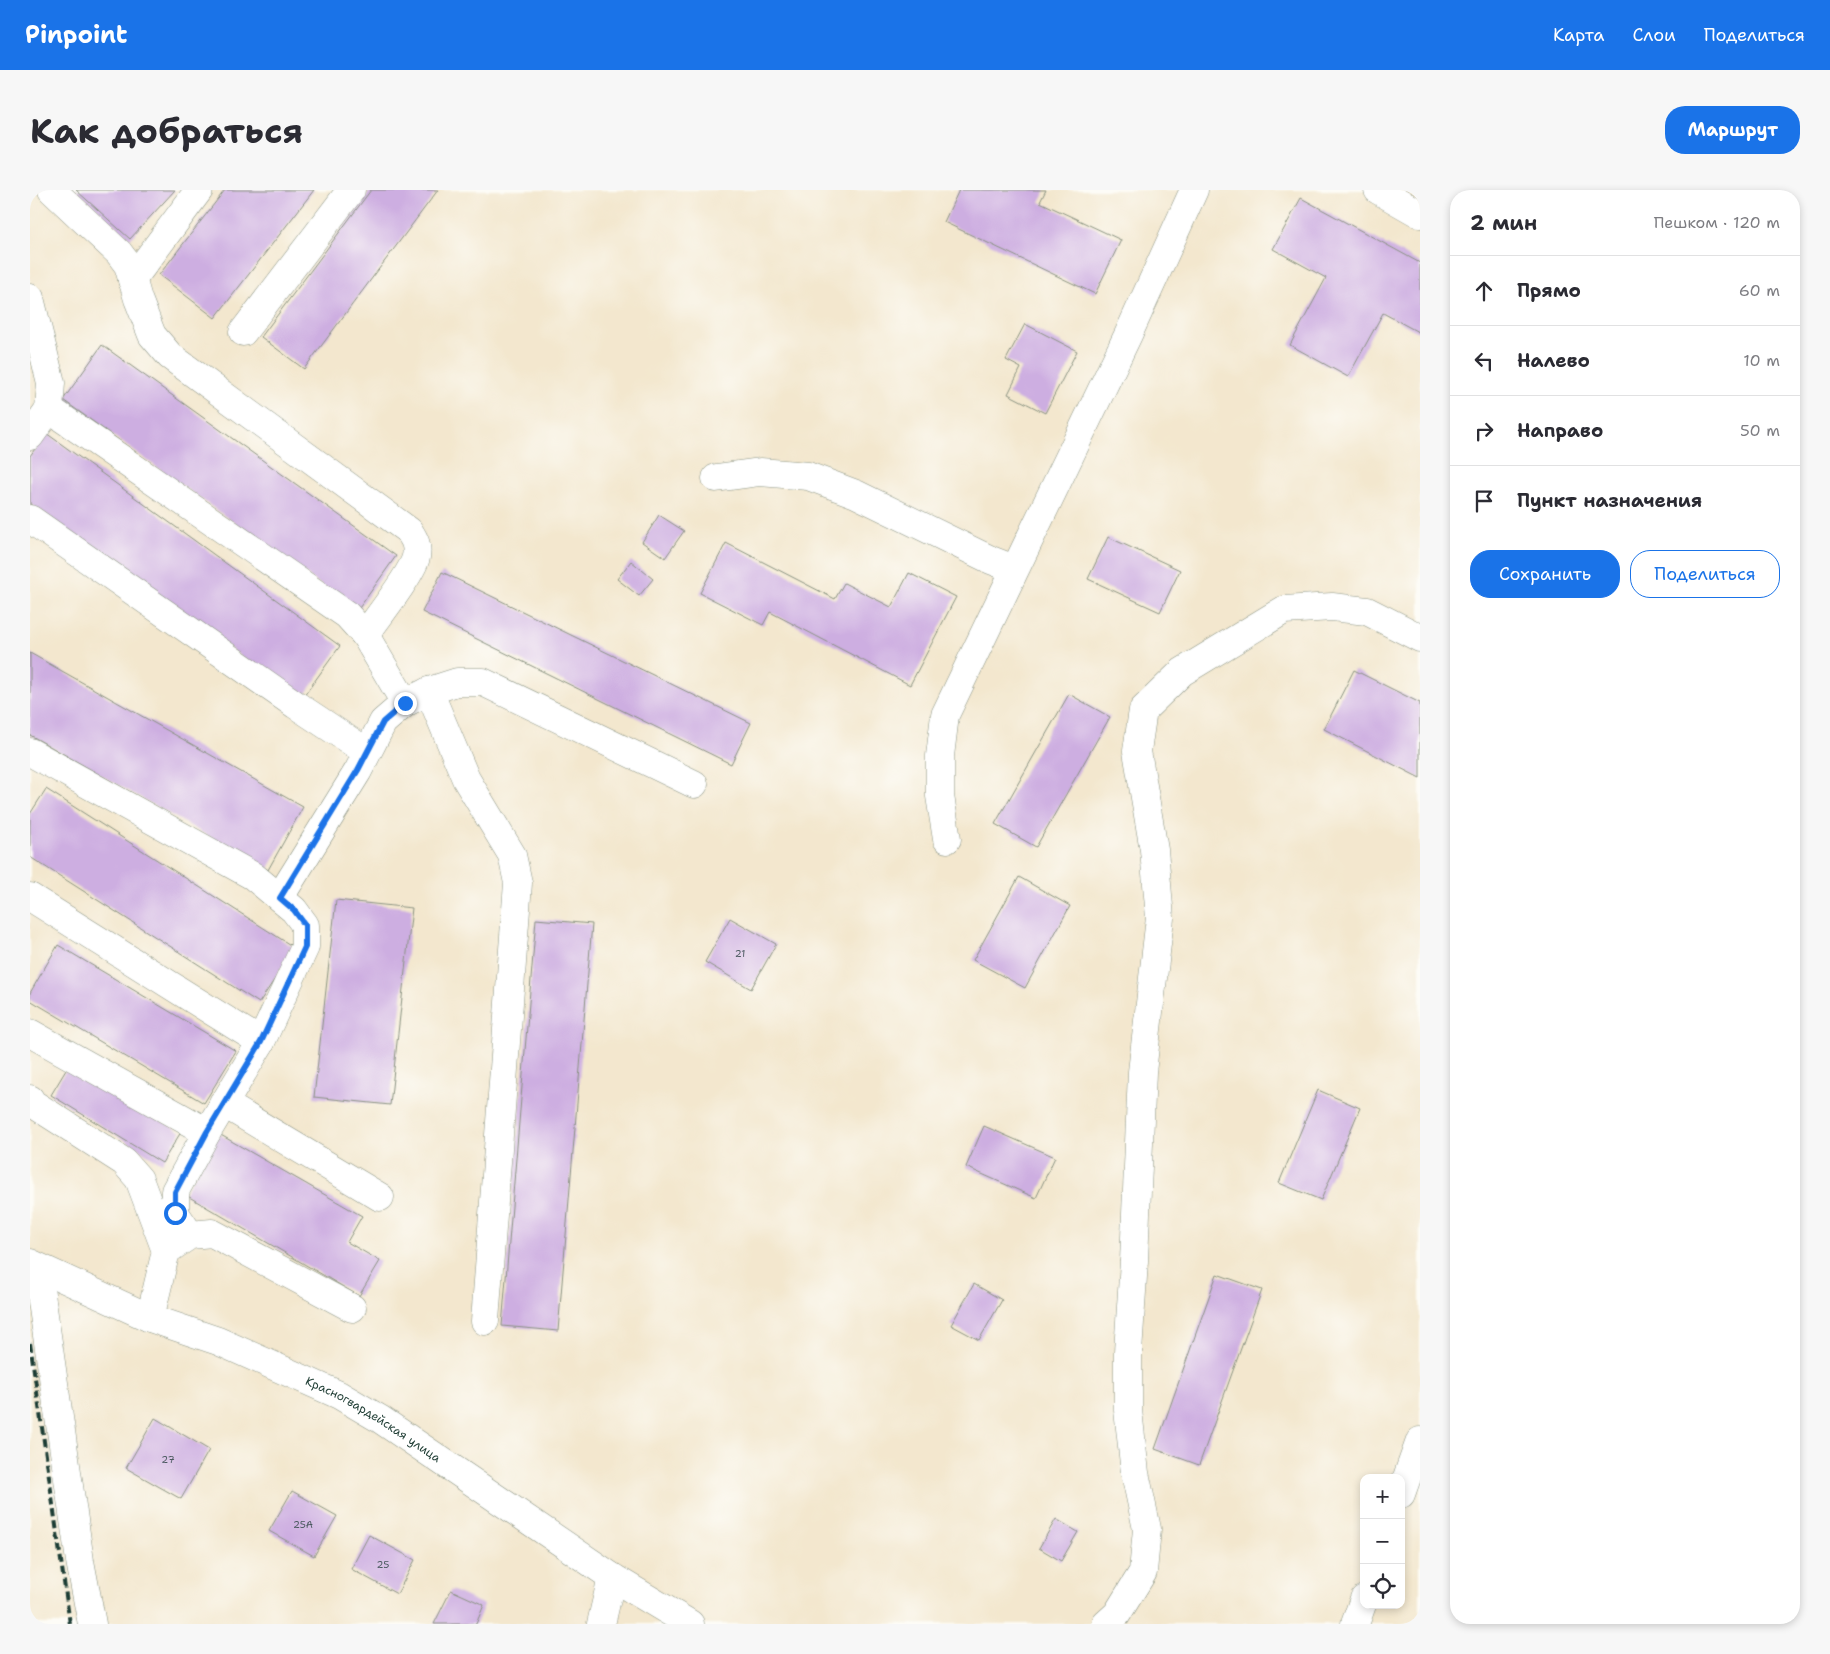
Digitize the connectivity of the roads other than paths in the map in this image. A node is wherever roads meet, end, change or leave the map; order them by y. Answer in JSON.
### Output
{"nodes":[{"id":1,"x":52,"y":190,"type":"edge"},
{"id":2,"x":199,"y":190,"type":"edge"},
{"id":3,"x":351,"y":190,"type":"edge"},
{"id":4,"x":1194,"y":190,"type":"edge"},
{"id":5,"x":1378,"y":190,"type":"edge"},
{"id":6,"x":1420,"y":214,"type":"edge"},
{"id":7,"x":132,"y":280,"type":"junction"},
{"id":8,"x":30,"y":298,"type":"edge"},
{"id":9,"x":243,"y":332,"type":"dead end"},
{"id":10,"x":49,"y":409,"type":"junction"},
{"id":11,"x":30,"y":436,"type":"edge"},
{"id":12,"x":716,"y":478,"type":"dead end"},
{"id":13,"x":30,"y":519,"type":"edge"},
{"id":14,"x":1014,"y":569,"type":"junction"},
{"id":15,"x":365,"y":635,"type":"junction"},
{"id":16,"x":1420,"y":638,"type":"edge"},
{"id":17,"x":417,"y":697,"type":"junction"},
{"id":18,"x":30,"y":752,"type":"edge"},
{"id":19,"x":367,"y":752,"type":"junction"},
{"id":20,"x":694,"y":784,"type":"dead end"},
{"id":21,"x":947,"y":839,"type":"dead end"},
{"id":22,"x":30,"y":898,"type":"edge"},
{"id":23,"x":280,"y":898,"type":"junction"},
{"id":24,"x":30,"y":1033,"type":"edge"},
{"id":25,"x":261,"y":1042,"type":"junction"},
{"id":26,"x":30,"y":1099,"type":"edge"},
{"id":27,"x":223,"y":1103,"type":"junction"},
{"id":28,"x":207,"y":1132,"type":"junction"},
{"id":29,"x":380,"y":1197,"type":"dead end"},
{"id":30,"x":190,"y":1234,"type":"junction"},
{"id":31,"x":166,"y":1251,"type":"junction"},
{"id":32,"x":34,"y":1265,"type":"edge"},
{"id":33,"x":352,"y":1308,"type":"dead end"},
{"id":34,"x":150,"y":1318,"type":"junction"},
{"id":35,"x":485,"y":1320,"type":"dead end"},
{"id":36,"x":1419,"y":1445,"type":"edge"},
{"id":37,"x":1405,"y":1483,"type":"edge"},
{"id":38,"x":612,"y":1577,"type":"junction"},
{"id":39,"x":1360,"y":1609,"type":"edge"},
{"id":40,"x":92,"y":1624,"type":"edge"},
{"id":41,"x":601,"y":1624,"type":"edge"},
{"id":42,"x":690,"y":1624,"type":"edge"},
{"id":43,"x":1106,"y":1624,"type":"edge"},
{"id":44,"x":1355,"y":1624,"type":"edge"}],
"edges":[{"from":1,"to":7,"type":"main road"},
{"from":2,"to":7,"type":"main road"},
{"from":3,"to":9,"type":"main road"},
{"from":4,"to":14,"type":"main road"},
{"from":5,"to":6,"type":"main road"},
{"from":7,"to":15,"type":"main road"},
{"from":8,"to":10,"type":"main road"},
{"from":10,"to":11,"type":"main road"},
{"from":10,"to":15,"type":"main road"},
{"from":12,"to":14,"type":"main road"},
{"from":13,"to":19,"type":"main road"},
{"from":14,"to":21,"type":"main road"},
{"from":15,"to":17,"type":"main road"},
{"from":16,"to":43,"type":"main road"},
{"from":17,"to":19,"type":"main road"},
{"from":17,"to":20,"type":"main road"},
{"from":17,"to":35,"type":"main road"},
{"from":18,"to":23,"type":"main road"},
{"from":19,"to":23,"type":"main road"},
{"from":22,"to":25,"type":"main road"},
{"from":23,"to":25,"type":"main road"},
{"from":24,"to":28,"type":"main road"},
{"from":25,"to":27,"type":"main road"},
{"from":26,"to":31,"type":"main road"},
{"from":27,"to":28,"type":"main road"},
{"from":27,"to":29,"type":"main road"},
{"from":28,"to":30,"type":"main road"},
{"from":30,"to":31,"type":"main road"},
{"from":30,"to":33,"type":"main road"},
{"from":31,"to":34,"type":"main road"},
{"from":32,"to":34,"type":"main road","name":"Красногвардейская улица"},
{"from":32,"to":40,"type":"main road"},
{"from":34,"to":38,"type":"main road","name":"Красногвардейская улица"},
{"from":36,"to":37,"type":"main road"},
{"from":38,"to":41,"type":"main road"},
{"from":38,"to":42,"type":"main road","name":"Красногвардейская улица"},
{"from":39,"to":44,"type":"main road"}]}
